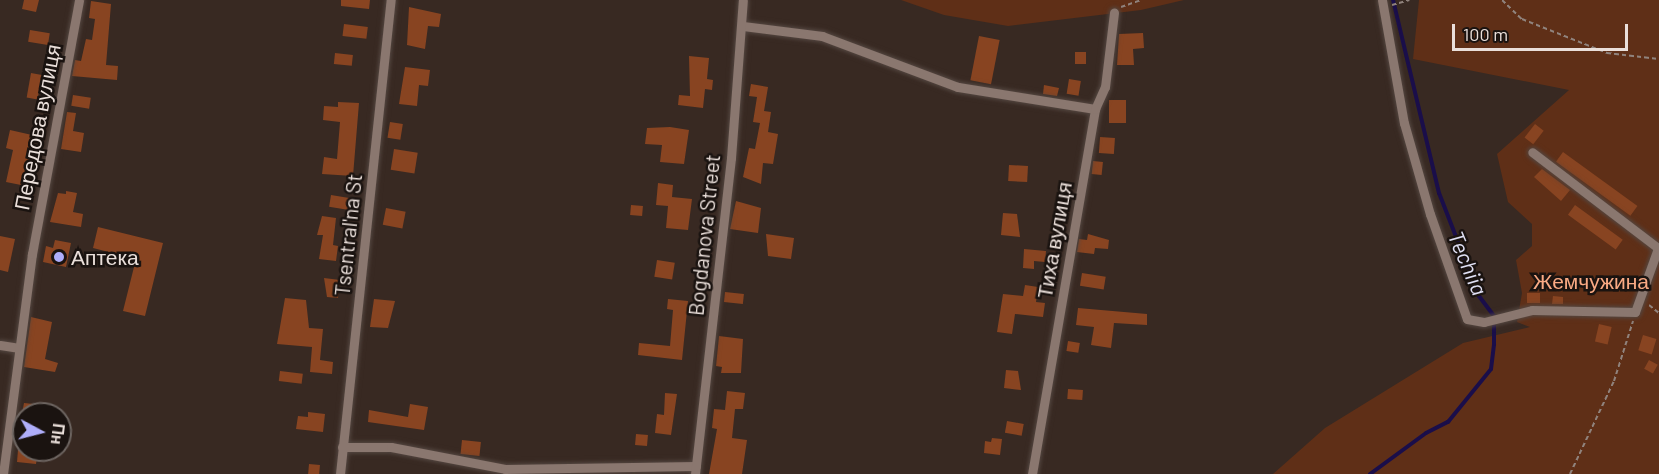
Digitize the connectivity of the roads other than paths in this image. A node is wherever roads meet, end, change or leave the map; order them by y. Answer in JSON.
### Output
{"nodes":[{"id":1,"x":79,"y":0,"type":"edge"},
{"id":2,"x":391,"y":0,"type":"edge"},
{"id":3,"x":743,"y":0,"type":"edge"},
{"id":4,"x":1383,"y":3,"type":"edge"},
{"id":5,"x":1114,"y":13,"type":"road end"},
{"id":6,"x":742,"y":26,"type":"junction"},
{"id":7,"x":1095,"y":109,"type":"junction"},
{"id":8,"x":1532,"y":152,"type":"dead end"},
{"id":9,"x":0,"y":345,"type":"edge"},
{"id":10,"x":18,"y":348,"type":"junction"},
{"id":11,"x":342,"y":447,"type":"junction"},
{"id":12,"x":695,"y":470,"type":"edge"},
{"id":13,"x":3,"y":474,"type":"edge"},
{"id":14,"x":340,"y":474,"type":"edge"},
{"id":15,"x":1032,"y":474,"type":"edge"}],
"edges":[{"from":1,"to":10,"type":"street","name":"Передова вулиця"},
{"from":2,"to":11,"type":"street","name":"Tsentral'na St"},
{"from":3,"to":6,"type":"street","name":"Bogdanova Street"},
{"from":4,"to":8,"type":"street"},
{"from":5,"to":7,"type":"street","name":"Тиха вулиця"},
{"from":6,"to":7,"type":"street"},
{"from":6,"to":12,"type":"street","name":"Bogdanova Street"},
{"from":7,"to":15,"type":"street","name":"Тиха вулиця"},
{"from":9,"to":10,"type":"street"},
{"from":10,"to":13,"type":"street","name":"Передова вулиця"},
{"from":11,"to":12,"type":"street"},
{"from":11,"to":14,"type":"street","name":"Tsentral'na St"}]}
